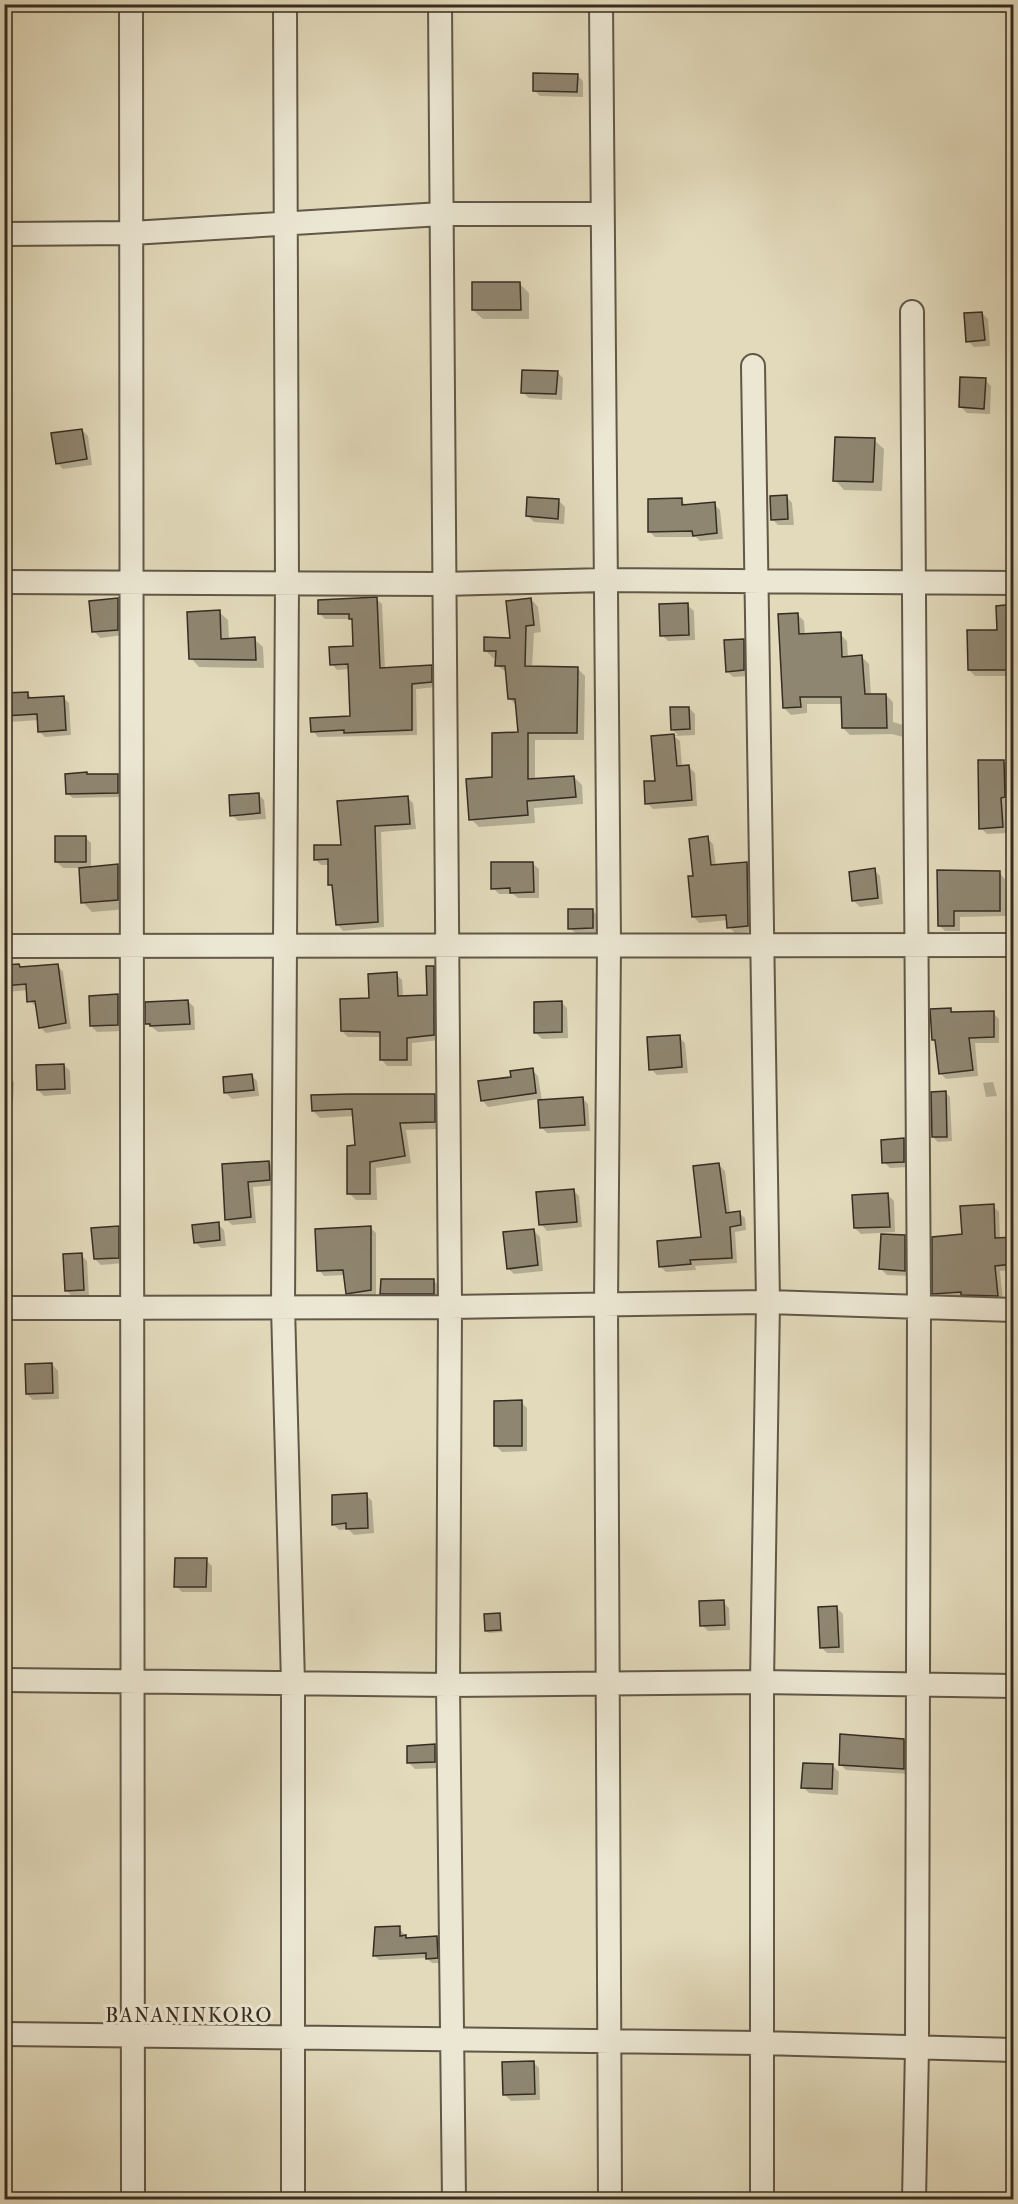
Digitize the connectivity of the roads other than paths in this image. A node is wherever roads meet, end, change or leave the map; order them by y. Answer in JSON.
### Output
{"nodes":[{"id":1,"x":131,"y":4,"type":"edge"},
{"id":2,"x":285,"y":4,"type":"edge"},
{"id":3,"x":440,"y":4,"type":"edge"},
{"id":4,"x":601,"y":4,"type":"edge"},
{"id":5,"x":441,"y":214,"type":"junction"},
{"id":6,"x":602,"y":214,"type":"junction"},
{"id":7,"x":286,"y":224,"type":"junction"},
{"id":8,"x":132,"y":233,"type":"junction"},
{"id":9,"x":4,"y":234,"type":"edge"},
{"id":10,"x":912,"y":312,"type":"dead end"},
{"id":11,"x":753,"y":366,"type":"dead end"},
{"id":12,"x":604,"y":580,"type":"junction"},
{"id":13,"x":758,"y":580,"type":"junction"},
{"id":14,"x":915,"y":580,"type":"junction"},
{"id":15,"x":4,"y":582,"type":"edge"},
{"id":16,"x":134,"y":583,"type":"junction"},
{"id":17,"x":1014,"y":583,"type":"edge"},
{"id":18,"x":288,"y":584,"type":"junction"},
{"id":19,"x":443,"y":584,"type":"junction"},
{"id":20,"x":609,"y":944,"type":"junction"},
{"id":21,"x":762,"y":944,"type":"junction"},
{"id":22,"x":917,"y":944,"type":"junction"},
{"id":23,"x":133,"y":945,"type":"junction"},
{"id":24,"x":283,"y":945,"type":"junction"},
{"id":25,"x":446,"y":945,"type":"junction"},
{"id":26,"x":1014,"y":945,"type":"edge"},
{"id":27,"x":4,"y":946,"type":"edge"},
{"id":28,"x":768,"y":1302,"type":"junction"},
{"id":29,"x":606,"y":1305,"type":"junction"},
{"id":30,"x":919,"y":1306,"type":"junction"},
{"id":31,"x":450,"y":1307,"type":"junction"},
{"id":32,"x":4,"y":1308,"type":"edge"},
{"id":33,"x":134,"y":1308,"type":"junction"},
{"id":34,"x":283,"y":1308,"type":"junction"},
{"id":35,"x":1014,"y":1310,"type":"edge"},
{"id":36,"x":4,"y":1680,"type":"edge"},
{"id":37,"x":133,"y":1681,"type":"junction"},
{"id":38,"x":762,"y":1682,"type":"junction"},
{"id":39,"x":293,"y":1683,"type":"junction"},
{"id":40,"x":609,"y":1684,"type":"junction"},
{"id":41,"x":448,"y":1685,"type":"junction"},
{"id":42,"x":916,"y":1685,"type":"junction"},
{"id":43,"x":1014,"y":1686,"type":"edge"},
{"id":44,"x":4,"y":2034,"type":"edge"},
{"id":45,"x":133,"y":2036,"type":"junction"},
{"id":46,"x":292,"y":2038,"type":"junction"},
{"id":47,"x":453,"y":2041,"type":"junction"},
{"id":48,"x":610,"y":2043,"type":"junction"},
{"id":49,"x":760,"y":2043,"type":"junction"},
{"id":50,"x":917,"y":2048,"type":"junction"},
{"id":51,"x":1014,"y":2050,"type":"edge"},
{"id":52,"x":133,"y":2199,"type":"edge"},
{"id":53,"x":293,"y":2199,"type":"edge"},
{"id":54,"x":454,"y":2199,"type":"edge"},
{"id":55,"x":610,"y":2199,"type":"edge"},
{"id":56,"x":762,"y":2199,"type":"edge"},
{"id":57,"x":914,"y":2199,"type":"edge"}],
"edges":[{"from":1,"to":8,"type":"street"},
{"from":2,"to":7,"type":"street"},
{"from":3,"to":5,"type":"street"},
{"from":4,"to":6,"type":"street"},
{"from":5,"to":6,"type":"street"},
{"from":5,"to":7,"type":"street"},
{"from":5,"to":19,"type":"street"},
{"from":6,"to":12,"type":"street"},
{"from":7,"to":8,"type":"street"},
{"from":7,"to":18,"type":"street"},
{"from":8,"to":9,"type":"street"},
{"from":8,"to":16,"type":"street"},
{"from":10,"to":14,"type":"street"},
{"from":11,"to":13,"type":"street"},
{"from":12,"to":13,"type":"street"},
{"from":12,"to":19,"type":"street"},
{"from":12,"to":20,"type":"street"},
{"from":13,"to":14,"type":"street"},
{"from":13,"to":21,"type":"street"},
{"from":14,"to":17,"type":"street"},
{"from":14,"to":22,"type":"street"},
{"from":15,"to":16,"type":"street"},
{"from":16,"to":18,"type":"street"},
{"from":16,"to":23,"type":"street"},
{"from":18,"to":19,"type":"street"},
{"from":18,"to":24,"type":"street"},
{"from":19,"to":25,"type":"street"},
{"from":20,"to":21,"type":"street"},
{"from":20,"to":25,"type":"street"},
{"from":20,"to":29,"type":"street"},
{"from":21,"to":22,"type":"street"},
{"from":21,"to":28,"type":"street"},
{"from":22,"to":26,"type":"street"},
{"from":22,"to":30,"type":"street"},
{"from":23,"to":24,"type":"street"},
{"from":23,"to":27,"type":"street"},
{"from":23,"to":33,"type":"street"},
{"from":24,"to":25,"type":"street"},
{"from":24,"to":34,"type":"street"},
{"from":25,"to":31,"type":"street"},
{"from":28,"to":29,"type":"street"},
{"from":28,"to":30,"type":"street"},
{"from":28,"to":38,"type":"street"},
{"from":29,"to":31,"type":"street"},
{"from":29,"to":40,"type":"street"},
{"from":30,"to":35,"type":"street"},
{"from":30,"to":42,"type":"street"},
{"from":31,"to":34,"type":"street"},
{"from":31,"to":41,"type":"street"},
{"from":32,"to":33,"type":"street"},
{"from":33,"to":34,"type":"street"},
{"from":33,"to":37,"type":"street"},
{"from":34,"to":39,"type":"street"},
{"from":36,"to":37,"type":"street"},
{"from":37,"to":39,"type":"street"},
{"from":37,"to":45,"type":"street"},
{"from":38,"to":40,"type":"street"},
{"from":38,"to":42,"type":"street"},
{"from":38,"to":49,"type":"street"},
{"from":39,"to":41,"type":"street"},
{"from":39,"to":46,"type":"street"},
{"from":40,"to":41,"type":"street"},
{"from":40,"to":48,"type":"street"},
{"from":41,"to":47,"type":"street"},
{"from":42,"to":43,"type":"street"},
{"from":42,"to":50,"type":"street"},
{"from":44,"to":45,"type":"street"},
{"from":45,"to":46,"type":"street"},
{"from":45,"to":52,"type":"street"},
{"from":46,"to":47,"type":"street"},
{"from":46,"to":53,"type":"street"},
{"from":47,"to":48,"type":"street"},
{"from":47,"to":54,"type":"street"},
{"from":48,"to":49,"type":"street"},
{"from":48,"to":55,"type":"street"},
{"from":49,"to":50,"type":"street"},
{"from":49,"to":56,"type":"street"},
{"from":50,"to":51,"type":"street"},
{"from":50,"to":57,"type":"street"}]}
